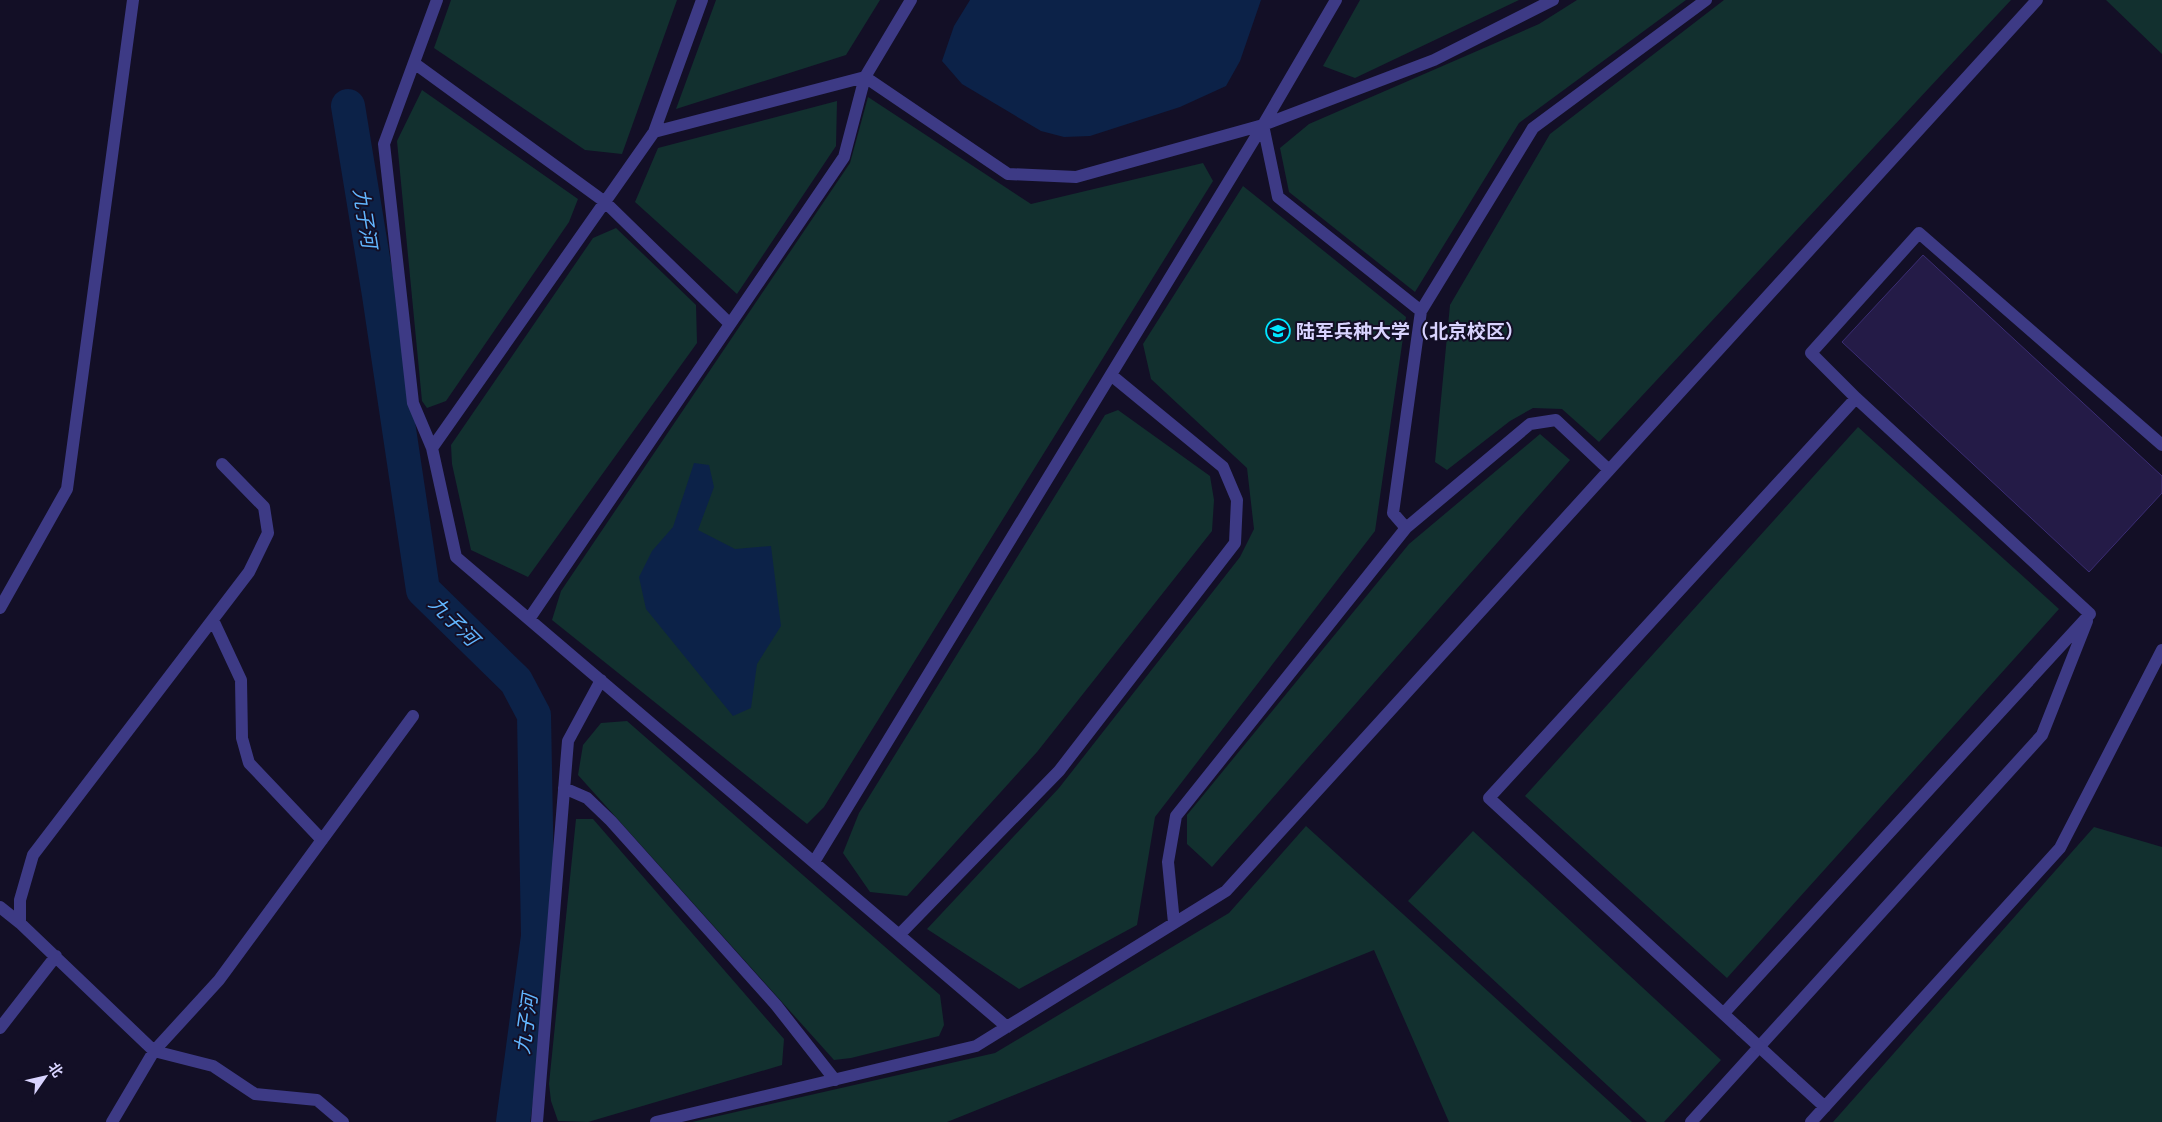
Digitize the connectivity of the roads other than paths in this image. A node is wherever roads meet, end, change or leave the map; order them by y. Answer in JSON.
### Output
{"nodes":[{"id":1,"x":133,"y":0,"type":"edge"},
{"id":2,"x":437,"y":0,"type":"edge"},
{"id":3,"x":702,"y":0,"type":"edge"},
{"id":4,"x":911,"y":0,"type":"edge"},
{"id":5,"x":1336,"y":0,"type":"edge"},
{"id":6,"x":1553,"y":0,"type":"edge"},
{"id":7,"x":1706,"y":0,"type":"edge"},
{"id":8,"x":2037,"y":0,"type":"edge"},
{"id":9,"x":414,"y":63,"type":"junction"},
{"id":10,"x":865,"y":77,"type":"junction"},
{"id":11,"x":1263,"y":125,"type":"junction"},
{"id":12,"x":654,"y":132,"type":"junction"},
{"id":13,"x":605,"y":202,"type":"junction"},
{"id":14,"x":1421,"y":312,"type":"junction"},
{"id":15,"x":730,"y":324,"type":"junction"},
{"id":16,"x":1111,"y":375,"type":"junction"},
{"id":17,"x":1856,"y":398,"type":"junction"},
{"id":18,"x":2162,"y":445,"type":"edge"},
{"id":19,"x":432,"y":448,"type":"junction"},
{"id":20,"x":222,"y":464,"type":"dead end"},
{"id":21,"x":1609,"y":470,"type":"junction"},
{"id":22,"x":1406,"y":528,"type":"junction"},
{"id":23,"x":0,"y":608,"type":"edge"},
{"id":24,"x":2090,"y":614,"type":"junction"},
{"id":25,"x":529,"y":619,"type":"junction"},
{"id":26,"x":213,"y":620,"type":"junction"},
{"id":27,"x":2162,"y":650,"type":"edge"},
{"id":28,"x":601,"y":680,"type":"junction"},
{"id":29,"x":413,"y":716,"type":"dead end"},
{"id":30,"x":564,"y":788,"type":"junction"},
{"id":31,"x":322,"y":840,"type":"junction"},
{"id":32,"x":814,"y":862,"type":"junction"},
{"id":33,"x":0,"y":907,"type":"edge"},
{"id":34,"x":20,"y":922,"type":"junction"},
{"id":35,"x":1174,"y":923,"type":"junction"},
{"id":36,"x":899,"y":935,"type":"junction"},
{"id":37,"x":56,"y":956,"type":"junction"},
{"id":38,"x":1724,"y":1013,"type":"junction"},
{"id":39,"x":1007,"y":1027,"type":"junction"},
{"id":40,"x":0,"y":1028,"type":"edge"},
{"id":41,"x":154,"y":1051,"type":"junction"},
{"id":42,"x":835,"y":1080,"type":"junction"},
{"id":43,"x":1825,"y":1108,"type":"junction"},
{"id":44,"x":112,"y":1122,"type":"edge"},
{"id":45,"x":343,"y":1122,"type":"edge"},
{"id":46,"x":537,"y":1122,"type":"edge"},
{"id":47,"x":656,"y":1122,"type":"edge"},
{"id":48,"x":1691,"y":1122,"type":"edge"},
{"id":49,"x":1812,"y":1122,"type":"edge"}],
"edges":[{"from":1,"to":23,"type":"street"},
{"from":2,"to":9,"type":"street"},
{"from":3,"to":12,"type":"street"},
{"from":4,"to":10,"type":"street"},
{"from":5,"to":11,"type":"street"},
{"from":6,"to":11,"type":"street"},
{"from":7,"to":14,"type":"street"},
{"from":8,"to":21,"type":"street"},
{"from":9,"to":13,"type":"street"},
{"from":9,"to":19,"type":"street"},
{"from":10,"to":11,"type":"street"},
{"from":10,"to":12,"type":"street"},
{"from":10,"to":15,"type":"street"},
{"from":11,"to":14,"type":"street"},
{"from":11,"to":16,"type":"street"},
{"from":12,"to":13,"type":"street"},
{"from":13,"to":15,"type":"street"},
{"from":13,"to":19,"type":"street"},
{"from":14,"to":22,"type":"street"},
{"from":15,"to":25,"type":"street"},
{"from":16,"to":32,"type":"street"},
{"from":16,"to":36,"type":"street"},
{"from":17,"to":18,"type":"street"},
{"from":17,"to":24,"type":"street"},
{"from":17,"to":38,"type":"street"},
{"from":19,"to":25,"type":"street"},
{"from":20,"to":26,"type":"street"},
{"from":21,"to":22,"type":"street"},
{"from":21,"to":35,"type":"street"},
{"from":22,"to":35,"type":"street"},
{"from":24,"to":38,"type":"street"},
{"from":24,"to":48,"type":"street"},
{"from":25,"to":28,"type":"street"},
{"from":26,"to":31,"type":"street"},
{"from":26,"to":34,"type":"street"},
{"from":27,"to":43,"type":"street"},
{"from":28,"to":30,"type":"street"},
{"from":28,"to":32,"type":"street"},
{"from":29,"to":31,"type":"street"},
{"from":30,"to":42,"type":"street"},
{"from":30,"to":46,"type":"street"},
{"from":31,"to":41,"type":"street"},
{"from":32,"to":36,"type":"street"},
{"from":33,"to":34,"type":"street"},
{"from":34,"to":37,"type":"street"},
{"from":35,"to":39,"type":"street"},
{"from":36,"to":39,"type":"street"},
{"from":37,"to":40,"type":"street"},
{"from":37,"to":41,"type":"street"},
{"from":38,"to":43,"type":"street","bridge":true},
{"from":39,"to":42,"type":"street"},
{"from":41,"to":44,"type":"street"},
{"from":41,"to":45,"type":"street"},
{"from":42,"to":47,"type":"street"},
{"from":43,"to":49,"type":"street"}]}
